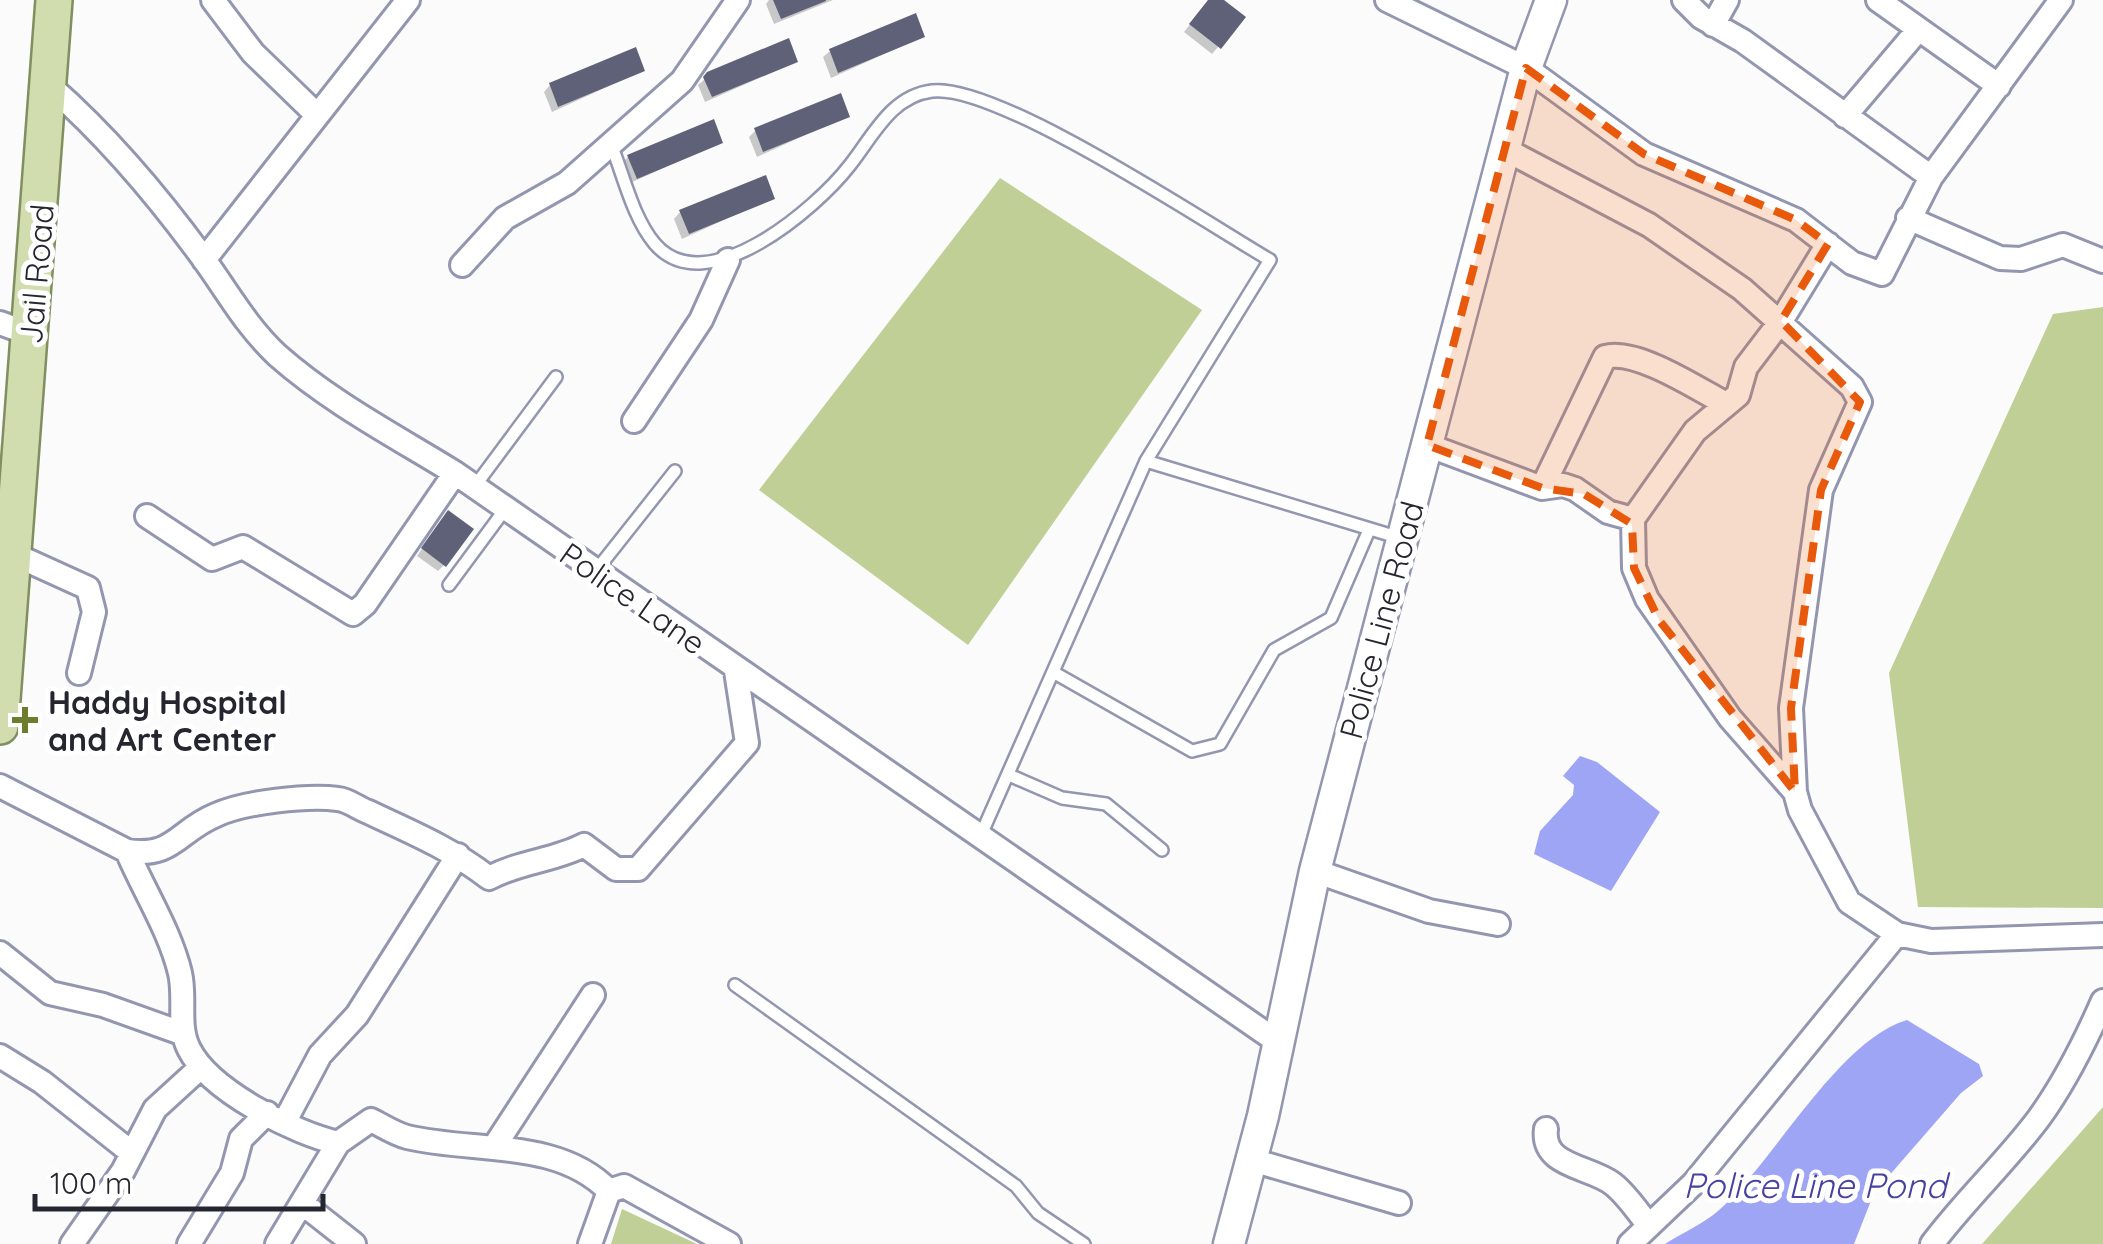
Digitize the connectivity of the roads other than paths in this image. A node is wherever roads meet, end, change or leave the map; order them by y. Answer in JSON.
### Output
{"nodes":[{"id":1,"x":54,"y":0,"type":"edge"},
{"id":2,"x":408,"y":0,"type":"edge"},
{"id":3,"x":738,"y":0,"type":"edge"},
{"id":4,"x":1387,"y":0,"type":"edge"},
{"id":5,"x":1551,"y":0,"type":"edge"},
{"id":6,"x":1684,"y":0,"type":"edge"},
{"id":7,"x":1727,"y":0,"type":"edge"},
{"id":8,"x":1878,"y":0,"type":"edge"},
{"id":9,"x":216,"y":1,"type":"edge"},
{"id":10,"x":2056,"y":2,"type":"edge"},
{"id":11,"x":1713,"y":26,"type":"junction"},
{"id":12,"x":1918,"y":30,"type":"junction"},
{"id":13,"x":1526,"y":68,"type":"junction"},
{"id":14,"x":1999,"y":86,"type":"junction"},
{"id":15,"x":51,"y":87,"type":"junction"},
{"id":16,"x":317,"y":115,"type":"junction"},
{"id":17,"x":1846,"y":116,"type":"junction"},
{"id":18,"x":612,"y":146,"type":"junction"},
{"id":19,"x":1508,"y":150,"type":"junction"},
{"id":20,"x":1931,"y":177,"type":"junction"},
{"id":21,"x":1908,"y":218,"type":"junction"},
{"id":22,"x":1828,"y":244,"type":"junction"},
{"id":23,"x":204,"y":260,"type":"junction"},
{"id":24,"x":728,"y":260,"type":"junction"},
{"id":25,"x":2103,"y":260,"type":"edge"},
{"id":26,"x":462,"y":265,"type":"dead end"},
{"id":27,"x":1781,"y":321,"type":"junction"},
{"id":28,"x":16,"y":329,"type":"edge"},
{"id":29,"x":556,"y":377,"type":"dead end"},
{"id":30,"x":1726,"y":404,"type":"junction"},
{"id":31,"x":634,"y":421,"type":"dead end"},
{"id":32,"x":1427,"y":445,"type":"junction"},
{"id":33,"x":1146,"y":461,"type":"junction"},
{"id":34,"x":675,"y":472,"type":"dead end"},
{"id":35,"x":465,"y":480,"type":"junction"},
{"id":36,"x":1542,"y":488,"type":"junction"},
{"id":37,"x":506,"y":508,"type":"junction"},
{"id":38,"x":148,"y":516,"type":"dead end"},
{"id":39,"x":1632,"y":518,"type":"junction"},
{"id":40,"x":1369,"y":530,"type":"junction"},
{"id":41,"x":1402,"y":538,"type":"junction"},
{"id":42,"x":13,"y":554,"type":"junction"},
{"id":43,"x":595,"y":572,"type":"junction"},
{"id":44,"x":449,"y":585,"type":"dead end"},
{"id":45,"x":736,"y":671,"type":"junction"},
{"id":46,"x":1053,"y":672,"type":"junction"},
{"id":47,"x":78,"y":673,"type":"dead end"},
{"id":48,"x":0,"y":726,"type":"edge"},
{"id":49,"x":1010,"y":775,"type":"junction"},
{"id":50,"x":0,"y":786,"type":"edge"},
{"id":51,"x":1794,"y":792,"type":"junction"},
{"id":52,"x":979,"y":838,"type":"junction"},
{"id":53,"x":1162,"y":850,"type":"dead end"},
{"id":54,"x":127,"y":851,"type":"junction"},
{"id":55,"x":458,"y":854,"type":"junction"},
{"id":56,"x":1315,"y":871,"type":"junction"},
{"id":57,"x":1498,"y":924,"type":"dead end"},
{"id":58,"x":1897,"y":934,"type":"junction"},
{"id":59,"x":2103,"y":935,"type":"edge"},
{"id":60,"x":0,"y":953,"type":"edge"},
{"id":61,"x":735,"y":985,"type":"dead end"},
{"id":62,"x":593,"y":995,"type":"dead end"},
{"id":63,"x":2103,"y":1001,"type":"edge"},
{"id":64,"x":184,"y":1034,"type":"junction"},
{"id":65,"x":1278,"y":1042,"type":"junction"},
{"id":66,"x":0,"y":1056,"type":"edge"},
{"id":67,"x":201,"y":1067,"type":"junction"},
{"id":68,"x":275,"y":1118,"type":"junction"},
{"id":69,"x":1546,"y":1129,"type":"dead end"},
{"id":70,"x":338,"y":1143,"type":"junction"},
{"id":71,"x":494,"y":1147,"type":"junction"},
{"id":72,"x":132,"y":1152,"type":"junction"},
{"id":73,"x":1252,"y":1160,"type":"junction"},
{"id":74,"x":609,"y":1191,"type":"junction"},
{"id":75,"x":302,"y":1203,"type":"junction"},
{"id":76,"x":1399,"y":1203,"type":"dead end"},
{"id":77,"x":1649,"y":1226,"type":"junction"},
{"id":78,"x":72,"y":1244,"type":"edge"},
{"id":79,"x":189,"y":1244,"type":"edge"},
{"id":80,"x":277,"y":1244,"type":"edge"},
{"id":81,"x":354,"y":1244,"type":"edge"},
{"id":82,"x":590,"y":1244,"type":"edge"},
{"id":83,"x":728,"y":1244,"type":"edge"},
{"id":84,"x":1084,"y":1244,"type":"edge"},
{"id":85,"x":1229,"y":1244,"type":"edge"},
{"id":86,"x":1630,"y":1244,"type":"edge"},
{"id":87,"x":1932,"y":1244,"type":"edge"}],
"edges":[{"from":1,"to":15,"type":"main road","name":"Jail Road"},
{"from":2,"to":16,"type":"street"},
{"from":3,"to":18,"type":"street"},
{"from":4,"to":13,"type":"street"},
{"from":5,"to":13,"type":"street","name":"Police Line Road"},
{"from":6,"to":11,"type":"street"},
{"from":7,"to":11,"type":"street"},
{"from":8,"to":12,"type":"street"},
{"from":9,"to":16,"type":"street"},
{"from":10,"to":14,"type":"street"},
{"from":11,"to":17,"type":"street"},
{"from":12,"to":14,"type":"street"},
{"from":12,"to":17,"type":"street"},
{"from":13,"to":19,"type":"street","name":"Police Line Road"},
{"from":13,"to":22,"type":"street"},
{"from":14,"to":20,"type":"street"},
{"from":15,"to":23,"type":"street","name":"Police Lane"},
{"from":15,"to":28,"type":"main road","name":"Jail Road"},
{"from":16,"to":23,"type":"street"},
{"from":17,"to":20,"type":"street"},
{"from":18,"to":24,"type":"lane"},
{"from":18,"to":26,"type":"street"},
{"from":19,"to":27,"type":"street"},
{"from":19,"to":32,"type":"street","name":"Police Line Road"},
{"from":20,"to":21,"type":"street"},
{"from":21,"to":22,"type":"street"},
{"from":21,"to":25,"type":"street"},
{"from":22,"to":27,"type":"street"},
{"from":23,"to":35,"type":"street","name":"Police Lane"},
{"from":24,"to":31,"type":"street"},
{"from":24,"to":33,"type":"lane"},
{"from":27,"to":30,"type":"street"},
{"from":27,"to":51,"type":"street"},
{"from":28,"to":42,"type":"main road","name":"Jail Road"},
{"from":29,"to":35,"type":"lane"},
{"from":30,"to":36,"type":"street"},
{"from":30,"to":39,"type":"street"},
{"from":32,"to":36,"type":"street"},
{"from":32,"to":41,"type":"street","name":"Police Line Road"},
{"from":33,"to":40,"type":"lane"},
{"from":33,"to":46,"type":"lane"},
{"from":34,"to":43,"type":"lane"},
{"from":35,"to":37,"type":"street","name":"Police Lane"},
{"from":35,"to":38,"type":"street"},
{"from":36,"to":39,"type":"street"},
{"from":37,"to":43,"type":"street","name":"Police Lane"},
{"from":37,"to":44,"type":"lane"},
{"from":39,"to":51,"type":"street"},
{"from":40,"to":41,"type":"lane"},
{"from":40,"to":46,"type":"lane"},
{"from":41,"to":56,"type":"street","name":"Police Line Road"},
{"from":42,"to":47,"type":"street"},
{"from":42,"to":48,"type":"main road","name":"Jail Road"},
{"from":43,"to":45,"type":"street","name":"Police Lane"},
{"from":45,"to":52,"type":"street","name":"Police Lane"},
{"from":45,"to":55,"type":"street"},
{"from":46,"to":49,"type":"lane"},
{"from":49,"to":52,"type":"lane"},
{"from":49,"to":53,"type":"lane"},
{"from":50,"to":54,"type":"street"},
{"from":51,"to":58,"type":"street"},
{"from":52,"to":65,"type":"street","name":"Police Lane"},
{"from":54,"to":55,"type":"street"},
{"from":54,"to":64,"type":"street"},
{"from":55,"to":68,"type":"street"},
{"from":56,"to":57,"type":"street"},
{"from":56,"to":65,"type":"street","name":"Police Line Road"},
{"from":58,"to":59,"type":"street"},
{"from":58,"to":77,"type":"street"},
{"from":60,"to":64,"type":"street"},
{"from":61,"to":84,"type":"lane"},
{"from":62,"to":71,"type":"street"},
{"from":63,"to":87,"type":"street"},
{"from":64,"to":67,"type":"street"},
{"from":65,"to":73,"type":"street","name":"Police Line Road"},
{"from":66,"to":72,"type":"street"},
{"from":67,"to":68,"type":"street"},
{"from":67,"to":72,"type":"street"},
{"from":68,"to":70,"type":"street"},
{"from":68,"to":79,"type":"street"},
{"from":69,"to":77,"type":"street"},
{"from":70,"to":71,"type":"street"},
{"from":70,"to":75,"type":"street"},
{"from":71,"to":74,"type":"street"},
{"from":72,"to":78,"type":"street"},
{"from":73,"to":76,"type":"street"},
{"from":73,"to":85,"type":"street","name":"Police Line Road"},
{"from":74,"to":82,"type":"street"},
{"from":74,"to":83,"type":"street"},
{"from":75,"to":80,"type":"street"},
{"from":75,"to":81,"type":"street"},
{"from":77,"to":86,"type":"street"}]}
